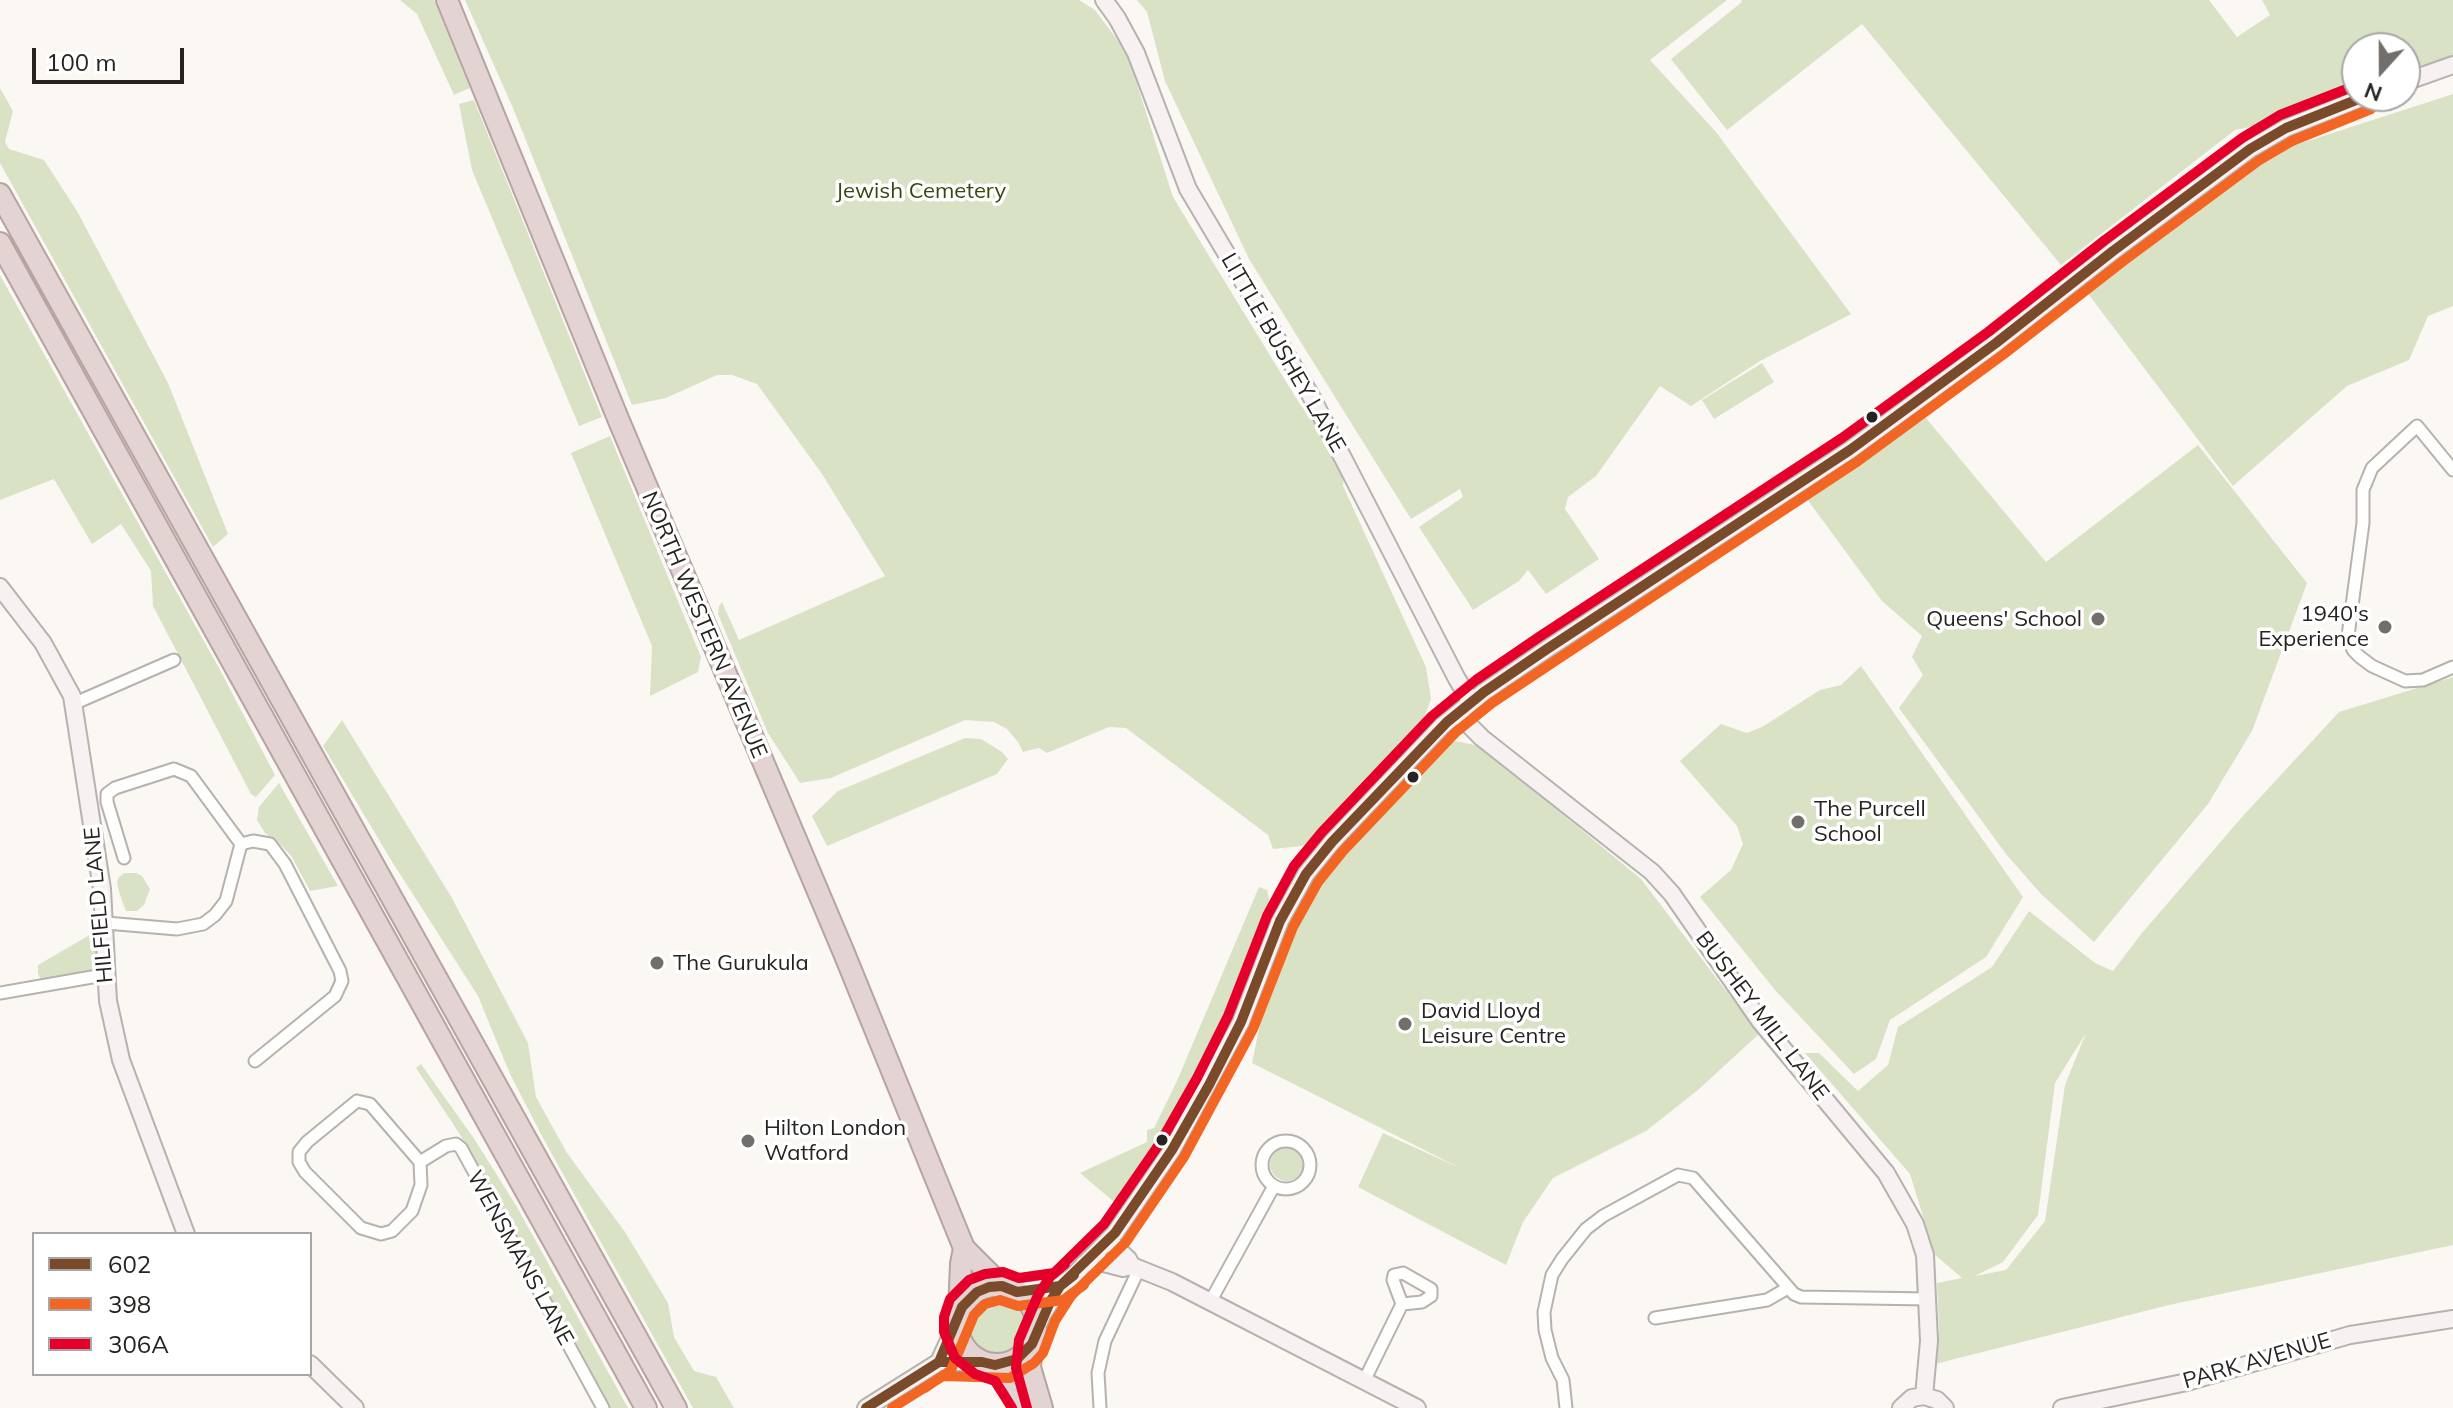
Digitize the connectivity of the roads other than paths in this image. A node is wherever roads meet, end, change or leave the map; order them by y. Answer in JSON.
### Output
{"nodes":[{"id":1,"x":447,"y":0,"type":"edge"},
{"id":2,"x":1104,"y":0,"type":"edge"},
{"id":3,"x":2453,"y":65,"type":"edge"},
{"id":4,"x":2421,"y":76,"type":"edge"},
{"id":5,"x":2341,"y":106,"type":"edge"},
{"id":6,"x":0,"y":194,"type":"edge"},
{"id":7,"x":0,"y":243,"type":"edge"},
{"id":8,"x":2453,"y":470,"type":"edge"},
{"id":9,"x":0,"y":587,"type":"edge"},
{"id":10,"x":174,"y":660,"type":"dead end"},
{"id":11,"x":2453,"y":667,"type":"edge"},
{"id":12,"x":1471,"y":702,"type":"junction"},
{"id":13,"x":73,"y":704,"type":"junction"},
{"id":14,"x":1458,"y":714,"type":"junction"},
{"id":15,"x":241,"y":844,"type":"junction"},
{"id":16,"x":124,"y":858,"type":"dead end"},
{"id":17,"x":106,"y":923,"type":"junction"},
{"id":18,"x":106,"y":977,"type":"junction"},
{"id":19,"x":0,"y":993,"type":"edge"},
{"id":20,"x":255,"y":1061,"type":"dead end"},
{"id":21,"x":420,"y":1162,"type":"junction"},
{"id":22,"x":1274,"y":1186,"type":"junction"},
{"id":23,"x":185,"y":1232,"type":"edge"},
{"id":24,"x":1108,"y":1240,"type":"junction"},
{"id":25,"x":964,"y":1248,"type":"junction"},
{"id":26,"x":1084,"y":1264,"type":"junction"},
{"id":27,"x":1135,"y":1267,"type":"junction"},
{"id":28,"x":1060,"y":1286,"type":"junction"},
{"id":29,"x":1788,"y":1288,"type":"junction"},
{"id":30,"x":1009,"y":1289,"type":"junction"},
{"id":31,"x":1929,"y":1299,"type":"junction"},
{"id":32,"x":1210,"y":1302,"type":"junction"},
{"id":33,"x":1402,"y":1304,"type":"dead end"},
{"id":34,"x":958,"y":1318,"type":"junction"},
{"id":35,"x":1655,"y":1318,"type":"dead end"},
{"id":36,"x":2453,"y":1319,"type":"edge"},
{"id":37,"x":1034,"y":1338,"type":"junction"},
{"id":38,"x":939,"y":1362,"type":"junction"},
{"id":39,"x":988,"y":1363,"type":"junction"},
{"id":40,"x":312,"y":1366,"type":"edge"},
{"id":41,"x":1364,"y":1381,"type":"junction"},
{"id":42,"x":1924,"y":1396,"type":"junction"},
{"id":43,"x":2103,"y":1404,"type":"edge"},
{"id":44,"x":355,"y":1408,"type":"edge"},
{"id":45,"x":603,"y":1408,"type":"edge"},
{"id":46,"x":646,"y":1408,"type":"edge"},
{"id":47,"x":676,"y":1408,"type":"edge"},
{"id":48,"x":866,"y":1408,"type":"edge"},
{"id":49,"x":1029,"y":1408,"type":"edge"},
{"id":50,"x":1042,"y":1408,"type":"edge"},
{"id":51,"x":1100,"y":1408,"type":"edge"},
{"id":52,"x":1417,"y":1408,"type":"edge"},
{"id":53,"x":1566,"y":1408,"type":"edge"},
{"id":54,"x":1901,"y":1408,"type":"edge"},
{"id":55,"x":1945,"y":1408,"type":"edge"},
{"id":56,"x":2062,"y":1408,"type":"edge"}],
"edges":[{"from":1,"to":25,"type":"highway","name":"NORTH WESTERN AVENUE"},
{"from":2,"to":12,"type":"street","name":"LITTLE BUSHEY LANE"},
{"from":3,"to":4,"type":"street"},
{"from":5,"to":12,"type":"street"},
{"from":6,"to":47,"type":"highway"},
{"from":7,"to":46,"type":"highway"},
{"from":8,"to":11,"type":"street"},
{"from":9,"to":13,"type":"street","name":"HILFIELD LANE"},
{"from":10,"to":13,"type":"street"},
{"from":12,"to":14,"type":"street"},
{"from":13,"to":17,"type":"street","name":"HILFIELD LANE"},
{"from":14,"to":24,"type":"street"},
{"from":14,"to":31,"type":"street","name":"BUSHEY MILL LANE"},
{"from":15,"to":16,"type":"street"},
{"from":15,"to":17,"type":"street"},
{"from":15,"to":20,"type":"street"},
{"from":17,"to":18,"type":"street","name":"HILFIELD LANE"},
{"from":18,"to":19,"type":"street"},
{"from":18,"to":23,"type":"street","name":"HILFIELD LANE"},
{"from":21,"to":21,"type":"street"},
{"from":21,"to":45,"type":"street","name":"WENSMANS LANE"},
{"from":22,"to":22,"type":"street"},
{"from":22,"to":32,"type":"street"},
{"from":24,"to":26,"type":"street"},
{"from":24,"to":27,"type":"street"},
{"from":25,"to":30,"type":"highway","name":"NORTH WESTERN AVENUE"},
{"from":25,"to":34,"type":"highway","name":"NORTH WESTERN AVENUE"},
{"from":26,"to":27,"type":"street"},
{"from":26,"to":28,"type":"street"},
{"from":27,"to":32,"type":"street"},
{"from":27,"to":51,"type":"street"},
{"from":28,"to":30,"type":"street"},
{"from":28,"to":37,"type":"street"},
{"from":29,"to":31,"type":"street"},
{"from":29,"to":35,"type":"street"},
{"from":29,"to":53,"type":"street"},
{"from":30,"to":34,"type":"highway"},
{"from":30,"to":37,"type":"highway"},
{"from":31,"to":42,"type":"street","name":"BUSHEY MILL LANE"},
{"from":32,"to":41,"type":"street"},
{"from":33,"to":41,"type":"street"},
{"from":34,"to":38,"type":"street"},
{"from":34,"to":39,"type":"highway"},
{"from":36,"to":43,"type":"street","name":"PARK AVENUE"},
{"from":37,"to":39,"type":"highway"},
{"from":37,"to":50,"type":"highway"},
{"from":38,"to":39,"type":"street"},
{"from":38,"to":48,"type":"street"},
{"from":39,"to":49,"type":"highway"},
{"from":40,"to":44,"type":"street"},
{"from":41,"to":52,"type":"street"},
{"from":42,"to":54,"type":"street"},
{"from":42,"to":55,"type":"street"},
{"from":43,"to":56,"type":"street","name":"PARK AVENUE"}]}
